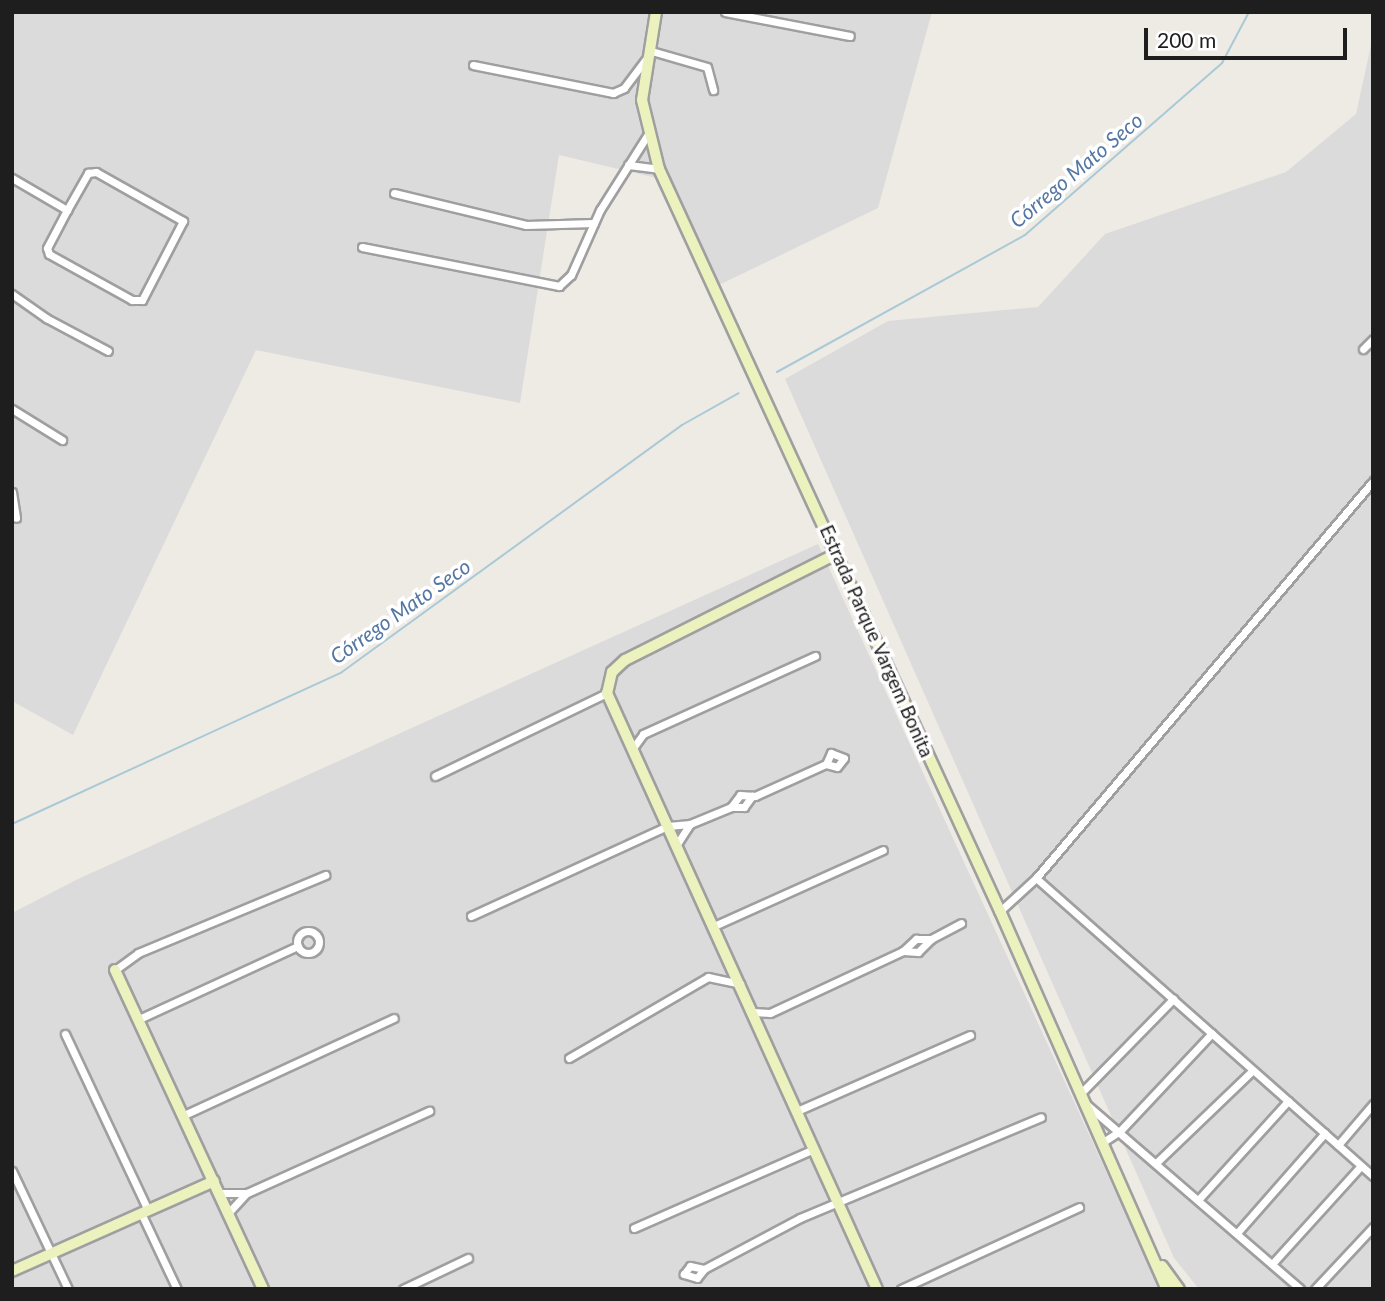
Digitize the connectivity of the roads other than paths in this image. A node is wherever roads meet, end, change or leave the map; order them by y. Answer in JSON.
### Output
{"nodes":[{"id":1,"x":656,"y":12,"type":"edge"},
{"id":2,"x":725,"y":12,"type":"edge"},
{"id":3,"x":850,"y":36,"type":"dead end"},
{"id":4,"x":647,"y":55,"type":"junction"},
{"id":5,"x":473,"y":65,"type":"dead end"},
{"id":6,"x":713,"y":90,"type":"dead end"},
{"id":7,"x":648,"y":134,"type":"junction"},
{"id":8,"x":628,"y":165,"type":"junction"},
{"id":9,"x":659,"y":169,"type":"junction"},
{"id":10,"x":12,"y":178,"type":"edge"},
{"id":11,"x":394,"y":193,"type":"dead end"},
{"id":12,"x":67,"y":210,"type":"junction"},
{"id":13,"x":594,"y":223,"type":"junction"},
{"id":14,"x":362,"y":247,"type":"dead end"},
{"id":15,"x":12,"y":294,"type":"edge"},
{"id":16,"x":1373,"y":339,"type":"edge"},
{"id":17,"x":1363,"y":349,"type":"dead end"},
{"id":18,"x":108,"y":351,"type":"dead end"},
{"id":19,"x":12,"y":409,"type":"edge"},
{"id":20,"x":62,"y":440,"type":"dead end"},
{"id":21,"x":1373,"y":481,"type":"edge"},
{"id":22,"x":12,"y":492,"type":"edge"},
{"id":23,"x":16,"y":518,"type":"dead end"},
{"id":24,"x":836,"y":554,"type":"junction"},
{"id":25,"x":815,"y":656,"type":"dead end"},
{"id":26,"x":607,"y":693,"type":"junction"},
{"id":27,"x":626,"y":733,"type":"junction"},
{"id":28,"x":643,"y":734,"type":"junction"},
{"id":29,"x":633,"y":748,"type":"junction"},
{"id":30,"x":826,"y":764,"type":"dead end"},
{"id":31,"x":435,"y":776,"type":"dead end"},
{"id":32,"x":752,"y":796,"type":"junction"},
{"id":33,"x":731,"y":807,"type":"junction"},
{"id":34,"x":690,"y":824,"type":"junction"},
{"id":35,"x":668,"y":826,"type":"junction"},
{"id":36,"x":677,"y":844,"type":"junction"},
{"id":37,"x":883,"y":850,"type":"dead end"},
{"id":38,"x":325,"y":875,"type":"dead end"},
{"id":39,"x":1036,"y":878,"type":"junction"},
{"id":40,"x":1000,"y":911,"type":"junction"},
{"id":41,"x":471,"y":916,"type":"dead end"},
{"id":42,"x":961,"y":923,"type":"dead end"},
{"id":43,"x":714,"y":926,"type":"junction"},
{"id":44,"x":298,"y":946,"type":"dead end"},
{"id":45,"x":730,"y":964,"type":"junction"},
{"id":46,"x":116,"y":970,"type":"joint"},
{"id":47,"x":718,"y":977,"type":"junction"},
{"id":48,"x":740,"y":984,"type":"junction"},
{"id":49,"x":1173,"y":999,"type":"junction"},
{"id":50,"x":753,"y":1012,"type":"junction"},
{"id":51,"x":770,"y":1013,"type":"junction"},
{"id":52,"x":394,"y":1018,"type":"dead end"},
{"id":53,"x":139,"y":1019,"type":"junction"},
{"id":54,"x":759,"y":1025,"type":"junction"},
{"id":55,"x":1212,"y":1033,"type":"junction"},
{"id":56,"x":65,"y":1034,"type":"dead end"},
{"id":57,"x":970,"y":1035,"type":"dead end"},
{"id":58,"x":569,"y":1058,"type":"dead end"},
{"id":59,"x":1253,"y":1070,"type":"junction"},
{"id":60,"x":1083,"y":1098,"type":"junction"},
{"id":61,"x":1288,"y":1101,"type":"junction"},
{"id":62,"x":1373,"y":1104,"type":"edge"},
{"id":63,"x":429,"y":1111,"type":"dead end"},
{"id":64,"x":797,"y":1111,"type":"junction"},
{"id":65,"x":184,"y":1115,"type":"junction"},
{"id":66,"x":1041,"y":1117,"type":"dead end"},
{"id":67,"x":1120,"y":1131,"type":"junction"},
{"id":68,"x":1325,"y":1133,"type":"junction"},
{"id":69,"x":1103,"y":1142,"type":"junction"},
{"id":70,"x":1338,"y":1144,"type":"junction"},
{"id":71,"x":814,"y":1149,"type":"junction"},
{"id":72,"x":1156,"y":1163,"type":"junction"},
{"id":73,"x":1361,"y":1166,"type":"junction"},
{"id":74,"x":12,"y":1171,"type":"edge"},
{"id":75,"x":1373,"y":1176,"type":"edge"},
{"id":76,"x":214,"y":1181,"type":"junction"},
{"id":77,"x":220,"y":1193,"type":"junction"},
{"id":78,"x":247,"y":1193,"type":"junction"},
{"id":79,"x":1198,"y":1200,"type":"junction"},
{"id":80,"x":838,"y":1201,"type":"junction"},
{"id":81,"x":1079,"y":1207,"type":"dead end"},
{"id":82,"x":144,"y":1212,"type":"junction"},
{"id":83,"x":229,"y":1212,"type":"junction"},
{"id":84,"x":1373,"y":1227,"type":"edge"},
{"id":85,"x":634,"y":1228,"type":"dead end"},
{"id":86,"x":1237,"y":1233,"type":"junction"},
{"id":87,"x":51,"y":1254,"type":"junction"},
{"id":88,"x":468,"y":1258,"type":"dead end"},
{"id":89,"x":1157,"y":1260,"type":"junction"},
{"id":90,"x":1272,"y":1264,"type":"junction"},
{"id":91,"x":704,"y":1269,"type":"dead end"},
{"id":92,"x":12,"y":1271,"type":"edge"},
{"id":93,"x":68,"y":1289,"type":"edge"},
{"id":94,"x":177,"y":1289,"type":"edge"},
{"id":95,"x":263,"y":1289,"type":"edge"},
{"id":96,"x":403,"y":1289,"type":"edge"},
{"id":97,"x":878,"y":1289,"type":"edge"},
{"id":98,"x":901,"y":1289,"type":"edge"},
{"id":99,"x":1167,"y":1289,"type":"edge"},
{"id":100,"x":1179,"y":1289,"type":"edge"},
{"id":101,"x":1300,"y":1289,"type":"edge"},
{"id":102,"x":1315,"y":1289,"type":"edge"}],
"edges":[{"from":1,"to":4,"type":"street","name":"Estrada Parque Vargem Bonita"},
{"from":2,"to":3,"type":"street"},
{"from":4,"to":5,"type":"street"},
{"from":4,"to":6,"type":"street"},
{"from":4,"to":7,"type":"street","name":"Estrada Parque Vargem Bonita"},
{"from":7,"to":8,"type":"street"},
{"from":7,"to":9,"type":"street","name":"Estrada Parque Vargem Bonita"},
{"from":8,"to":9,"type":"street"},
{"from":8,"to":13,"type":"street"},
{"from":9,"to":24,"type":"street","name":"Estrada Parque Vargem Bonita"},
{"from":10,"to":12,"type":"street"},
{"from":11,"to":13,"type":"street"},
{"from":12,"to":12,"type":"street"},
{"from":13,"to":14,"type":"street"},
{"from":15,"to":18,"type":"street"},
{"from":16,"to":17,"type":"street"},
{"from":19,"to":20,"type":"street"},
{"from":21,"to":39,"type":"street"},
{"from":22,"to":23,"type":"street"},
{"from":24,"to":26,"type":"street"},
{"from":24,"to":40,"type":"street","name":"Estrada Parque Vargem Bonita"},
{"from":25,"to":28,"type":"street"},
{"from":26,"to":27,"type":"street"},
{"from":26,"to":31,"type":"street"},
{"from":27,"to":28,"type":"street"},
{"from":27,"to":29,"type":"street"},
{"from":28,"to":29,"type":"street"},
{"from":29,"to":35,"type":"street"},
{"from":30,"to":32,"type":"street"},
{"from":32,"to":33,"type":"street"},
{"from":32,"to":33,"type":"street"},
{"from":33,"to":34,"type":"street"},
{"from":34,"to":35,"type":"street"},
{"from":34,"to":36,"type":"street"},
{"from":35,"to":36,"type":"street"},
{"from":35,"to":41,"type":"street"},
{"from":36,"to":43,"type":"street"},
{"from":37,"to":43,"type":"street"},
{"from":38,"to":46,"type":"street"},
{"from":39,"to":40,"type":"street"},
{"from":39,"to":49,"type":"street"},
{"from":40,"to":60,"type":"street","name":"Estrada Parque Vargem Bonita"},
{"from":42,"to":51,"type":"street"},
{"from":43,"to":45,"type":"street"},
{"from":44,"to":53,"type":"street"},
{"from":45,"to":47,"type":"street"},
{"from":45,"to":48,"type":"street"},
{"from":46,"to":53,"type":"street"},
{"from":47,"to":48,"type":"street"},
{"from":47,"to":58,"type":"street"},
{"from":48,"to":50,"type":"street"},
{"from":49,"to":55,"type":"street"},
{"from":49,"to":60,"type":"street"},
{"from":50,"to":51,"type":"street"},
{"from":50,"to":54,"type":"street"},
{"from":51,"to":54,"type":"street"},
{"from":52,"to":65,"type":"street"},
{"from":53,"to":65,"type":"street"},
{"from":54,"to":64,"type":"street"},
{"from":55,"to":59,"type":"street"},
{"from":55,"to":67,"type":"street"},
{"from":56,"to":82,"type":"street"},
{"from":57,"to":64,"type":"street"},
{"from":59,"to":61,"type":"street"},
{"from":59,"to":72,"type":"street"},
{"from":60,"to":67,"type":"street"},
{"from":60,"to":69,"type":"street","name":"Estrada Parque Vargem Bonita"},
{"from":61,"to":68,"type":"street"},
{"from":61,"to":79,"type":"street"},
{"from":62,"to":70,"type":"street"},
{"from":63,"to":78,"type":"street"},
{"from":64,"to":71,"type":"street"},
{"from":65,"to":76,"type":"street"},
{"from":66,"to":80,"type":"street"},
{"from":67,"to":69,"type":"street"},
{"from":67,"to":72,"type":"street"},
{"from":68,"to":70,"type":"street"},
{"from":68,"to":86,"type":"street"},
{"from":69,"to":89,"type":"street","name":"Estrada Parque Vargem Bonita"},
{"from":70,"to":73,"type":"street"},
{"from":71,"to":80,"type":"street"},
{"from":71,"to":85,"type":"street"},
{"from":72,"to":79,"type":"street"},
{"from":73,"to":75,"type":"street"},
{"from":73,"to":90,"type":"street"},
{"from":74,"to":87,"type":"street"},
{"from":76,"to":77,"type":"street"},
{"from":76,"to":82,"type":"street"},
{"from":77,"to":78,"type":"street"},
{"from":77,"to":83,"type":"street"},
{"from":78,"to":83,"type":"street"},
{"from":79,"to":86,"type":"street"},
{"from":80,"to":91,"type":"street"},
{"from":80,"to":97,"type":"street"},
{"from":81,"to":98,"type":"street"},
{"from":82,"to":87,"type":"street"},
{"from":82,"to":94,"type":"street"},
{"from":83,"to":95,"type":"street"},
{"from":84,"to":102,"type":"street"},
{"from":86,"to":90,"type":"street"},
{"from":87,"to":92,"type":"street"},
{"from":87,"to":93,"type":"street"},
{"from":88,"to":96,"type":"street"},
{"from":89,"to":99,"type":"street","name":"Estrada Parque Vargem Bonita"},
{"from":89,"to":100,"type":"street","name":"Estrada Parque Vargem Bonita"},
{"from":90,"to":101,"type":"street"}]}
